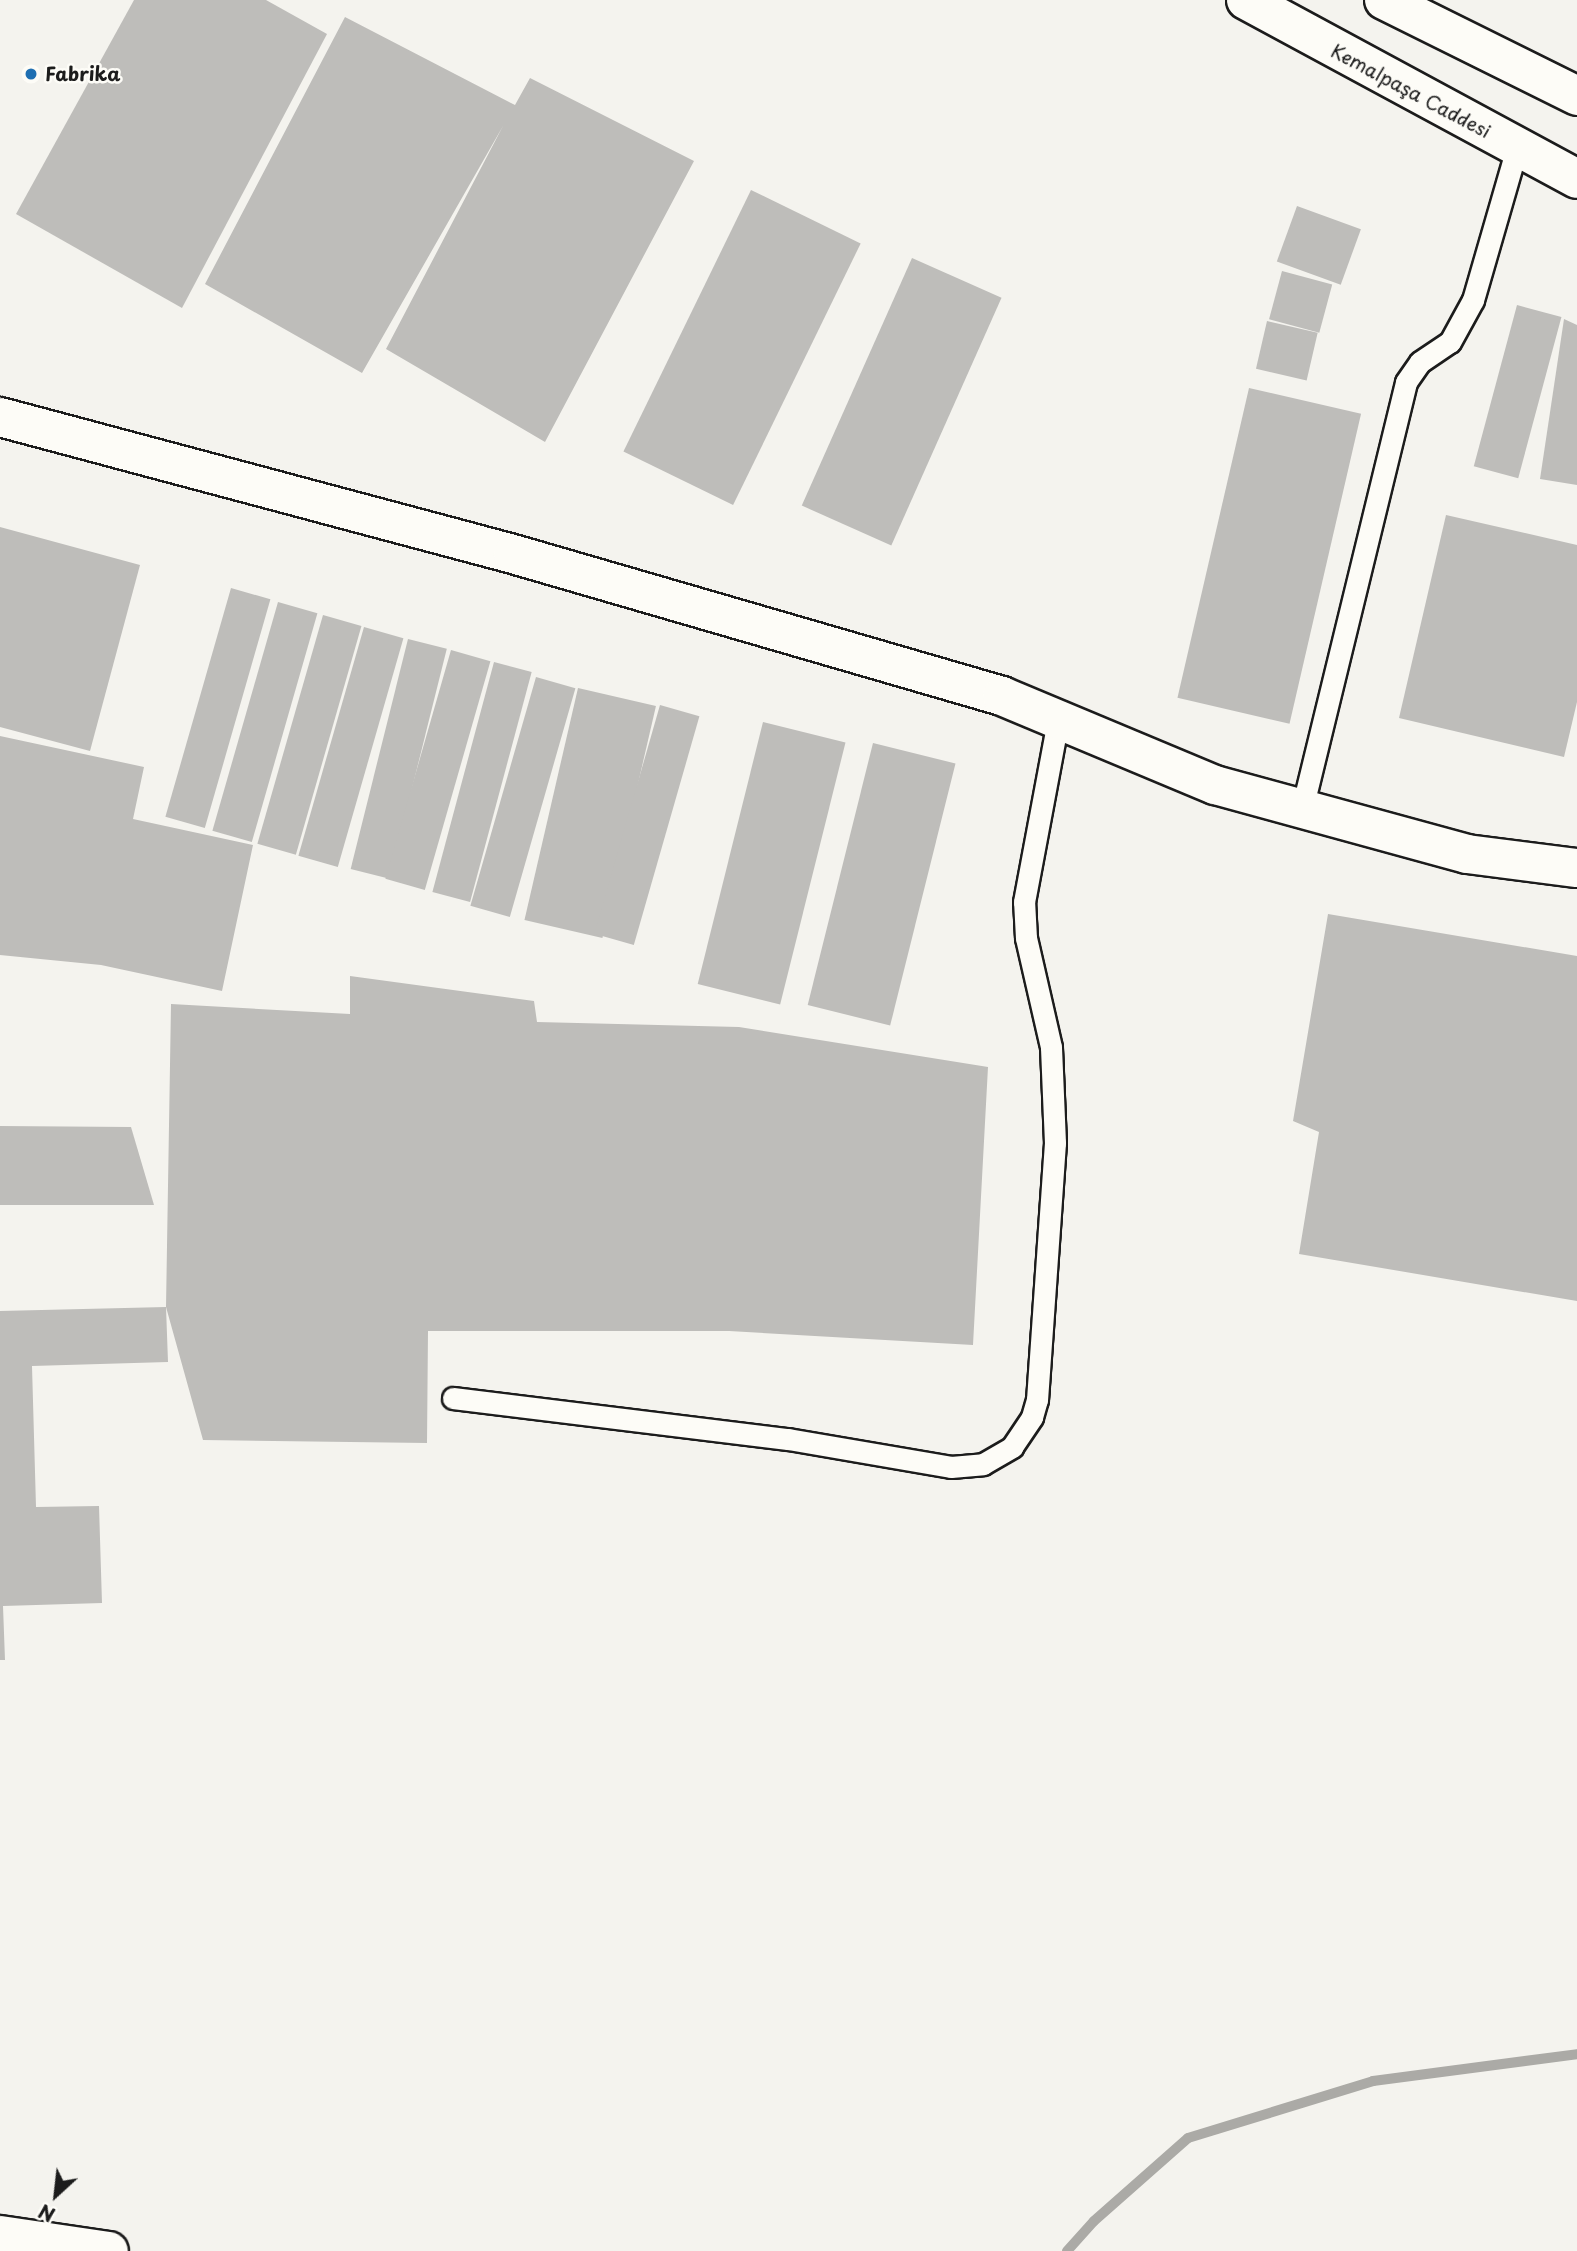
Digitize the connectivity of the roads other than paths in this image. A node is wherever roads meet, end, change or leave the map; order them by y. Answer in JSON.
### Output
{"nodes":[{"id":1,"x":1246,"y":0,"type":"edge"},
{"id":2,"x":1384,"y":0,"type":"edge"},
{"id":3,"x":1577,"y":96,"type":"edge"},
{"id":4,"x":1517,"y":148,"type":"junction"},
{"id":5,"x":1577,"y":179,"type":"edge"},
{"id":6,"x":0,"y":417,"type":"edge"},
{"id":7,"x":1058,"y":720,"type":"junction"},
{"id":8,"x":1302,"y":809,"type":"junction"},
{"id":9,"x":1577,"y":868,"type":"edge"},
{"id":10,"x":453,"y":1398,"type":"dead end"},
{"id":11,"x":0,"y":2235,"type":"edge"},
{"id":12,"x":109,"y":2251,"type":"edge"}],
"edges":[{"from":1,"to":4,"type":"main road","name":"Kemalpaşa Caddesi"},
{"from":2,"to":3,"type":"main road"},
{"from":4,"to":5,"type":"main road","name":"Kemalpaşa Caddesi"},
{"from":4,"to":8,"type":"lane"},
{"from":6,"to":7,"type":"main road"},
{"from":7,"to":8,"type":"main road"},
{"from":7,"to":10,"type":"lane"},
{"from":8,"to":9,"type":"main road"},
{"from":11,"to":12,"type":"main road"}]}
